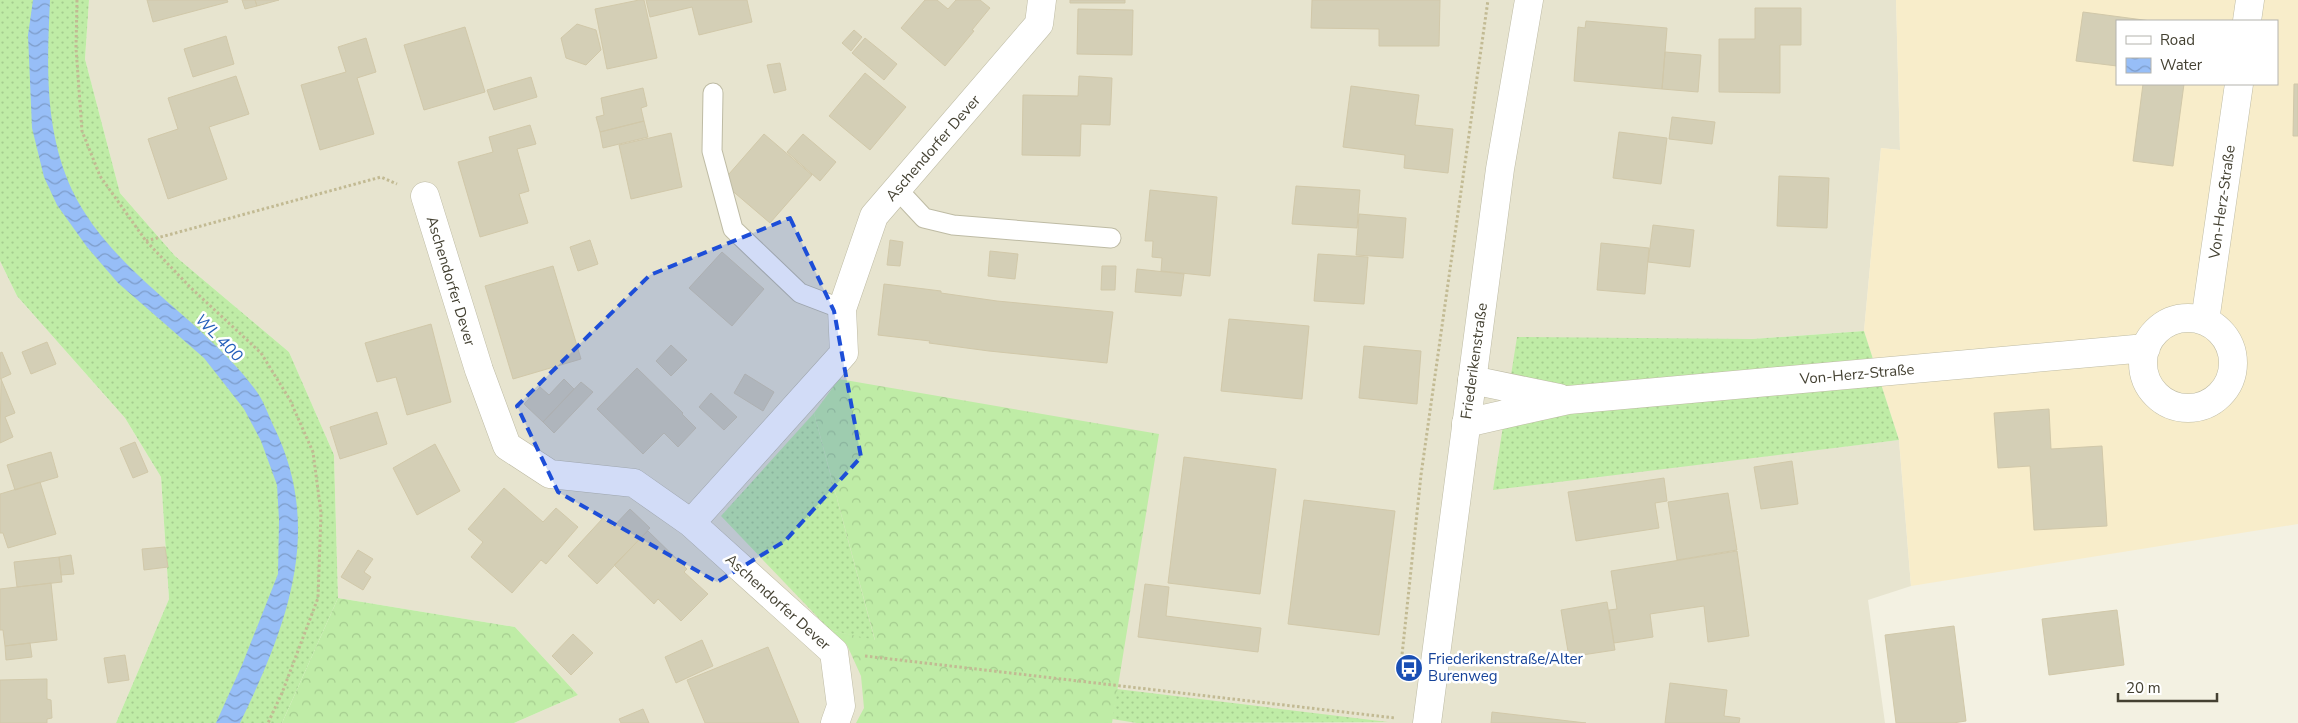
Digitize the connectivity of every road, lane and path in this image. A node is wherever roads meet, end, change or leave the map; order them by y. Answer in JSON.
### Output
{"nodes":[{"id":1,"x":77,"y":0,"type":"edge"},
{"id":2,"x":1042,"y":0,"type":"edge"},
{"id":3,"x":1488,"y":0,"type":"edge"},
{"id":4,"x":1529,"y":0,"type":"edge"},
{"id":5,"x":2250,"y":0,"type":"edge"},
{"id":6,"x":2247,"y":20,"type":"edge"},
{"id":7,"x":2238,"y":85,"type":"edge"},
{"id":8,"x":713,"y":94,"type":"dead end"},
{"id":9,"x":898,"y":189,"type":"junction"},
{"id":10,"x":424,"y":196,"type":"joint"},
{"id":11,"x":1112,"y":238,"type":"dead end"},
{"id":12,"x":146,"y":241,"type":"junction"},
{"id":13,"x":842,"y":309,"type":"junction"},
{"id":14,"x":2205,"y":321,"type":"junction"},
{"id":15,"x":2146,"y":348,"type":"junction"},
{"id":16,"x":1472,"y":380,"type":"junction"},
{"id":17,"x":1568,"y":400,"type":"junction"},
{"id":18,"x":1466,"y":423,"type":"junction"},
{"id":19,"x":691,"y":524,"type":"junction"},
{"id":20,"x":834,"y":652,"type":"junction"},
{"id":21,"x":1400,"y":678,"type":"dead end"},
{"id":22,"x":1396,"y":711,"type":"dead end"},
{"id":23,"x":1395,"y":721,"type":"edge"},
{"id":24,"x":268,"y":723,"type":"edge"},
{"id":25,"x":835,"y":723,"type":"edge"},
{"id":26,"x":1427,"y":723,"type":"edge"}],
"edges":[{"from":1,"to":12,"type":"path"},
{"from":2,"to":9,"type":"street","name":"Aschendorfer Dever"},
{"from":3,"to":21,"type":"path"},
{"from":4,"to":16,"type":"street","name":"Friederikenstraße"},
{"from":5,"to":6,"type":"street"},
{"from":7,"to":14,"type":"street","name":"Von-Herz-Straße"},
{"from":8,"to":13,"type":"lane"},
{"from":9,"to":11,"type":"lane"},
{"from":9,"to":13,"type":"street","name":"Aschendorfer Dever"},
{"from":10,"to":12,"type":"path","name":"Aschendorfer Dever"},
{"from":10,"to":19,"type":"street","name":"Aschendorfer Dever"},
{"from":12,"to":24,"type":"path"},
{"from":13,"to":19,"type":"street","name":"Aschendorfer Dever"},
{"from":14,"to":15,"type":"street"},
{"from":14,"to":15,"type":"street"},
{"from":15,"to":17,"type":"street","name":"Von-Herz-Straße"},
{"from":16,"to":17,"type":"street"},
{"from":16,"to":18,"type":"street","name":"Friederikenstraße"},
{"from":17,"to":18,"type":"street"},
{"from":18,"to":26,"type":"street","name":"Friederikenstraße"},
{"from":19,"to":20,"type":"street","name":"Aschendorfer Dever"},
{"from":20,"to":23,"type":"path"},
{"from":20,"to":25,"type":"street","name":"Aschendorfer Dever"},
{"from":22,"to":23,"type":"path"}]}
